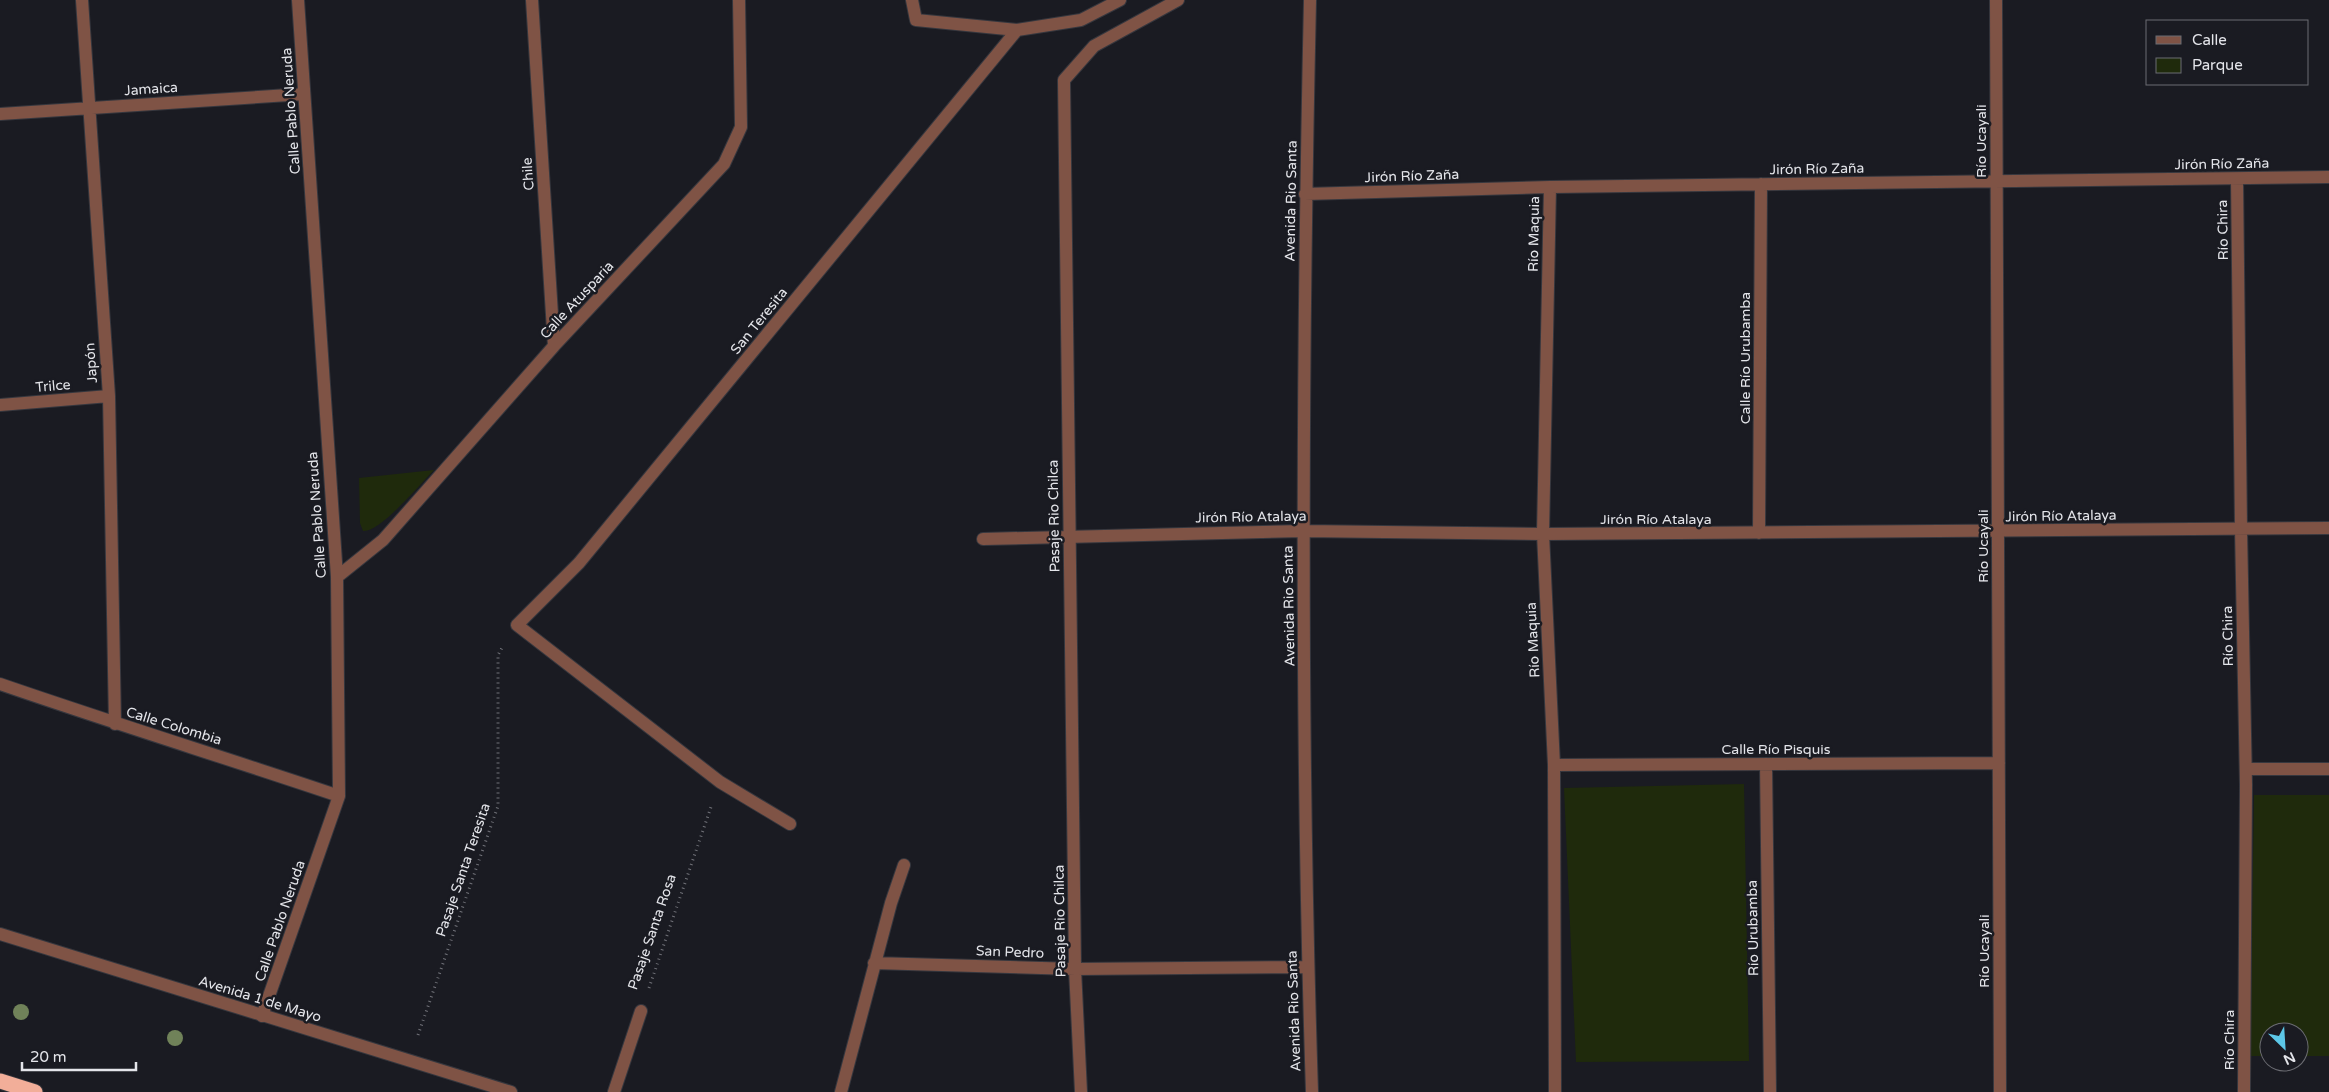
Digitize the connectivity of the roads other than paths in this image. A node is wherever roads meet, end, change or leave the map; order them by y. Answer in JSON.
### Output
{"nodes":[{"id":1,"x":82,"y":0,"type":"edge"},
{"id":2,"x":298,"y":0,"type":"edge"},
{"id":3,"x":532,"y":0,"type":"edge"},
{"id":4,"x":740,"y":0,"type":"edge"},
{"id":5,"x":912,"y":0,"type":"edge"},
{"id":6,"x":1120,"y":0,"type":"edge"},
{"id":7,"x":1178,"y":0,"type":"edge"},
{"id":8,"x":1310,"y":0,"type":"edge"},
{"id":9,"x":1996,"y":0,"type":"edge"},
{"id":10,"x":1017,"y":30,"type":"junction"},
{"id":11,"x":304,"y":94,"type":"junction"},
{"id":12,"x":88,"y":109,"type":"junction"},
{"id":13,"x":0,"y":114,"type":"edge"},
{"id":14,"x":2329,"y":177,"type":"edge"},
{"id":15,"x":2237,"y":178,"type":"junction"},
{"id":16,"x":1996,"y":181,"type":"junction"},
{"id":17,"x":1762,"y":184,"type":"junction"},
{"id":18,"x":1550,"y":187,"type":"junction"},
{"id":19,"x":1305,"y":194,"type":"junction"},
{"id":20,"x":554,"y":346,"type":"junction"},
{"id":21,"x":108,"y":396,"type":"junction"},
{"id":22,"x":0,"y":405,"type":"edge"},
{"id":23,"x":2240,"y":528,"type":"junction"},
{"id":24,"x":2329,"y":528,"type":"edge"},
{"id":25,"x":1303,"y":531,"type":"junction"},
{"id":26,"x":1998,"y":532,"type":"junction"},
{"id":27,"x":1759,"y":533,"type":"junction"},
{"id":28,"x":1543,"y":534,"type":"junction"},
{"id":29,"x":1069,"y":536,"type":"junction"},
{"id":30,"x":983,"y":540,"type":"dead end"},
{"id":31,"x":337,"y":577,"type":"junction"},
{"id":32,"x":0,"y":684,"type":"edge"},
{"id":33,"x":115,"y":724,"type":"junction"},
{"id":34,"x":1999,"y":763,"type":"junction"},
{"id":35,"x":1766,"y":764,"type":"junction"},
{"id":36,"x":1554,"y":765,"type":"junction"},
{"id":37,"x":2329,"y":769,"type":"edge"},
{"id":38,"x":2246,"y":770,"type":"junction"},
{"id":39,"x":339,"y":796,"type":"junction"},
{"id":40,"x":790,"y":824,"type":"dead end"},
{"id":41,"x":904,"y":865,"type":"dead end"},
{"id":42,"x":0,"y":934,"type":"edge"},
{"id":43,"x":874,"y":963,"type":"junction"},
{"id":44,"x":1308,"y":967,"type":"junction"},
{"id":45,"x":1075,"y":969,"type":"junction"},
{"id":46,"x":641,"y":1011,"type":"road end"},
{"id":47,"x":262,"y":1016,"type":"junction"},
{"id":48,"x":0,"y":1081,"type":"edge"},
{"id":49,"x":35,"y":1092,"type":"edge"},
{"id":50,"x":511,"y":1092,"type":"edge"},
{"id":51,"x":614,"y":1092,"type":"edge"},
{"id":52,"x":840,"y":1092,"type":"edge"},
{"id":53,"x":1081,"y":1092,"type":"edge"},
{"id":54,"x":1312,"y":1092,"type":"edge"},
{"id":55,"x":1555,"y":1092,"type":"edge"},
{"id":56,"x":1770,"y":1092,"type":"edge"},
{"id":57,"x":2000,"y":1092,"type":"edge"},
{"id":58,"x":2244,"y":1092,"type":"edge"}],
"edges":[{"from":1,"to":12,"type":"street","name":"Japón"},
{"from":2,"to":11,"type":"street","name":"Calle Pablo Neruda"},
{"from":3,"to":20,"type":"street","name":"Chile"},
{"from":4,"to":20,"type":"street","name":"Calle Atusparia"},
{"from":5,"to":10,"type":"street"},
{"from":6,"to":10,"type":"street"},
{"from":7,"to":29,"type":"street","name":"Pasaje Rio Chilca"},
{"from":8,"to":19,"type":"street","name":"Avenida Rio Santa"},
{"from":9,"to":16,"type":"street","name":"Río Ucayali"},
{"from":10,"to":40,"type":"street","name":"San Teresita"},
{"from":11,"to":12,"type":"street","name":"Jamaica"},
{"from":11,"to":31,"type":"street","name":"Calle Pablo Neruda"},
{"from":12,"to":13,"type":"street","name":"Jamaica"},
{"from":12,"to":21,"type":"street","name":"Japón"},
{"from":14,"to":15,"type":"street","name":"Jirón Río Zaña"},
{"from":15,"to":16,"type":"street","name":"Jirón Río Zaña"},
{"from":15,"to":23,"type":"street","name":"Río Chira"},
{"from":16,"to":17,"type":"street","name":"Jirón Río Zaña"},
{"from":16,"to":26,"type":"street","name":"Río Ucayali"},
{"from":17,"to":18,"type":"street","name":"Jirón Río Zaña"},
{"from":17,"to":27,"type":"street","name":"Calle Río Urubamba"},
{"from":18,"to":19,"type":"street","name":"Jirón Río Zaña"},
{"from":18,"to":28,"type":"street","name":"Río Maquia"},
{"from":19,"to":25,"type":"street","name":"Avenida Rio Santa"},
{"from":20,"to":31,"type":"street","name":"Calle Atusparia"},
{"from":21,"to":22,"type":"street","name":"Trilce"},
{"from":21,"to":33,"type":"street","name":"Japón"},
{"from":23,"to":24,"type":"street","name":"Jirón Río Atalaya"},
{"from":23,"to":26,"type":"street","name":"Jirón Río Atalaya"},
{"from":23,"to":38,"type":"street","name":"Río Chira"},
{"from":25,"to":28,"type":"street","name":"Jirón Río Atalaya"},
{"from":25,"to":29,"type":"street","name":"Jirón Río Atalaya"},
{"from":25,"to":44,"type":"street","name":"Avenida Rio Santa"},
{"from":26,"to":27,"type":"street","name":"Jirón Río Atalaya"},
{"from":26,"to":34,"type":"street","name":"Río Ucayali"},
{"from":27,"to":28,"type":"street","name":"Jirón Río Atalaya"},
{"from":28,"to":36,"type":"street","name":"Río Maquia"},
{"from":29,"to":30,"type":"street","name":"Jirón Río Atalaya"},
{"from":29,"to":45,"type":"street","name":"Pasaje Rio Chilca"},
{"from":31,"to":39,"type":"street","name":"Calle Pablo Neruda"},
{"from":32,"to":33,"type":"street","name":"Calle Colombia"},
{"from":33,"to":39,"type":"street","name":"Calle Colombia"},
{"from":34,"to":35,"type":"street","name":"Calle Río Pisquis"},
{"from":34,"to":57,"type":"street","name":"Río Ucayali"},
{"from":35,"to":36,"type":"street","name":"Calle Río Pisquis"},
{"from":35,"to":56,"type":"street","name":"Río Urubamba"},
{"from":36,"to":55,"type":"street","name":"Río Maquia"},
{"from":37,"to":38,"type":"street"},
{"from":38,"to":58,"type":"street","name":"Río Chira"},
{"from":39,"to":47,"type":"street","name":"Calle Pablo Neruda"},
{"from":41,"to":43,"type":"street"},
{"from":42,"to":47,"type":"street","name":"Avenida 1 de Mayo"},
{"from":43,"to":45,"type":"street","name":"San Pedro"},
{"from":43,"to":52,"type":"street"},
{"from":44,"to":45,"type":"street","name":"San Pedro"},
{"from":44,"to":54,"type":"street","name":"Avenida Rio Santa"},
{"from":45,"to":53,"type":"street","name":"Pasaje Rio Chilca"},
{"from":46,"to":51,"type":"street","name":"Pasaje Santa Rosa"},
{"from":47,"to":50,"type":"street","name":"Avenida 1 de Mayo"},
{"from":48,"to":49,"type":"highway"}]}
